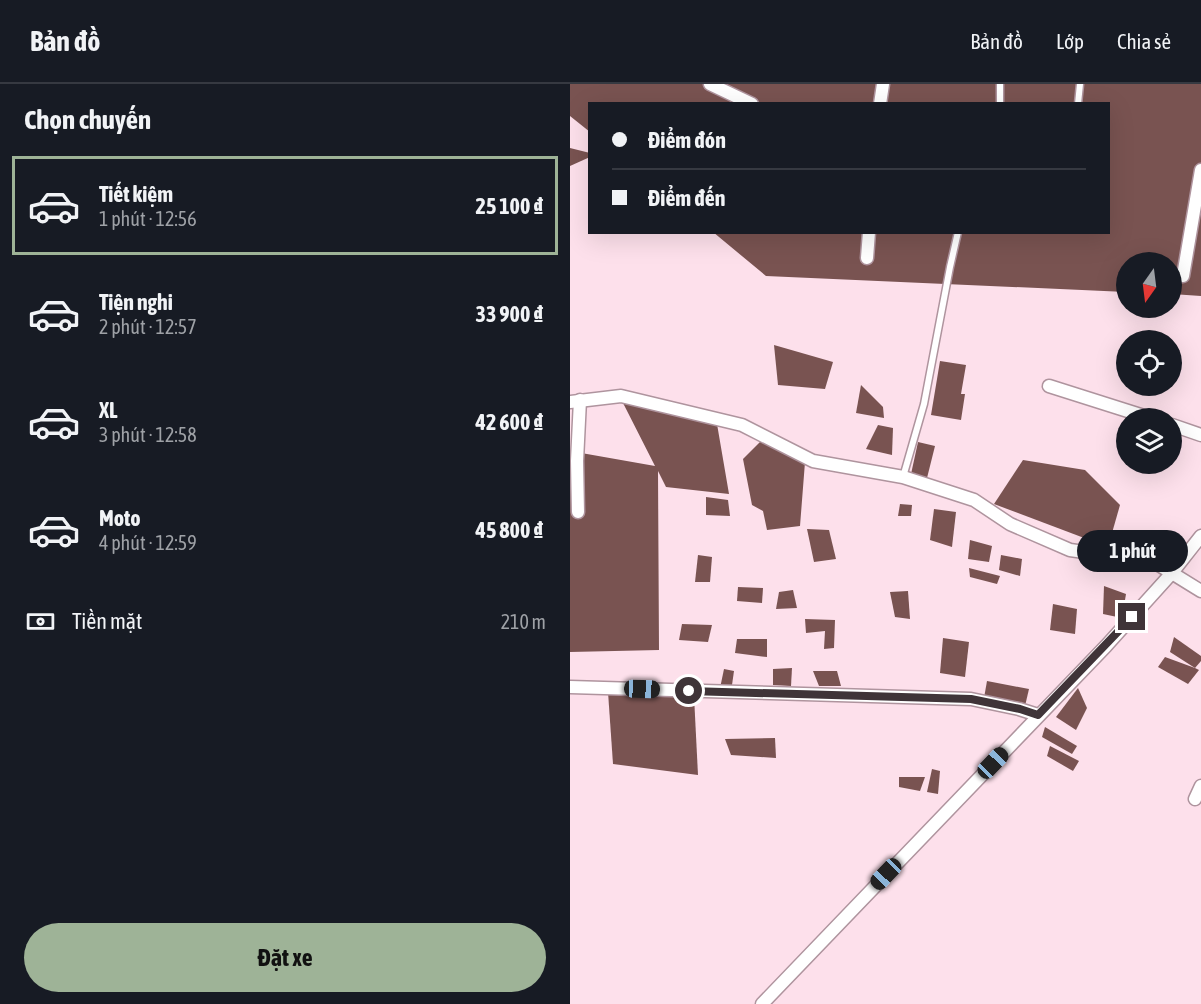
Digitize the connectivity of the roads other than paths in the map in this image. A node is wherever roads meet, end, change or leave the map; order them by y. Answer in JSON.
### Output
{"nodes":[{"id":1,"x":710,"y":84,"type":"edge"},
{"id":2,"x":883,"y":84,"type":"edge"},
{"id":3,"x":1000,"y":84,"type":"edge"},
{"id":4,"x":1080,"y":84,"type":"edge"},
{"id":5,"x":748,"y":102,"type":"edge"},
{"id":6,"x":880,"y":102,"type":"edge"},
{"id":7,"x":1000,"y":102,"type":"edge"},
{"id":8,"x":1078,"y":102,"type":"edge"},
{"id":9,"x":1201,"y":170,"type":"edge"},
{"id":10,"x":869,"y":234,"type":"edge"},
{"id":11,"x":958,"y":234,"type":"edge"},
{"id":12,"x":867,"y":258,"type":"dead end"},
{"id":13,"x":1183,"y":276,"type":"dead end"},
{"id":14,"x":1049,"y":386,"type":"dead end"},
{"id":15,"x":575,"y":401,"type":"edge"},
{"id":16,"x":1118,"y":408,"type":"edge"},
{"id":17,"x":1182,"y":428,"type":"edge"},
{"id":18,"x":1201,"y":435,"type":"edge"},
{"id":19,"x":903,"y":477,"type":"junction"},
{"id":20,"x":578,"y":512,"type":"dead end"},
{"id":21,"x":1201,"y":536,"type":"edge"},
{"id":22,"x":1172,"y":574,"type":"junction"},
{"id":23,"x":1201,"y":591,"type":"edge"},
{"id":24,"x":570,"y":687,"type":"edge"},
{"id":25,"x":1038,"y":715,"type":"junction"},
{"id":26,"x":1201,"y":786,"type":"edge"},
{"id":27,"x":1194,"y":799,"type":"dead end"},
{"id":28,"x":762,"y":1004,"type":"edge"}],
"edges":[{"from":1,"to":5,"type":"street"},
{"from":2,"to":6,"type":"street"},
{"from":3,"to":7,"type":"lane"},
{"from":4,"to":8,"type":"lane"},
{"from":9,"to":13,"type":"street"},
{"from":10,"to":12,"type":"street"},
{"from":11,"to":19,"type":"lane"},
{"from":14,"to":16,"type":"street"},
{"from":15,"to":19,"type":"street"},
{"from":15,"to":20,"type":"street"},
{"from":17,"to":18,"type":"street"},
{"from":19,"to":22,"type":"street"},
{"from":21,"to":22,"type":"street"},
{"from":22,"to":23,"type":"street"},
{"from":22,"to":25,"type":"street"},
{"from":24,"to":25,"type":"street"},
{"from":25,"to":28,"type":"street"},
{"from":26,"to":27,"type":"street"}]}
